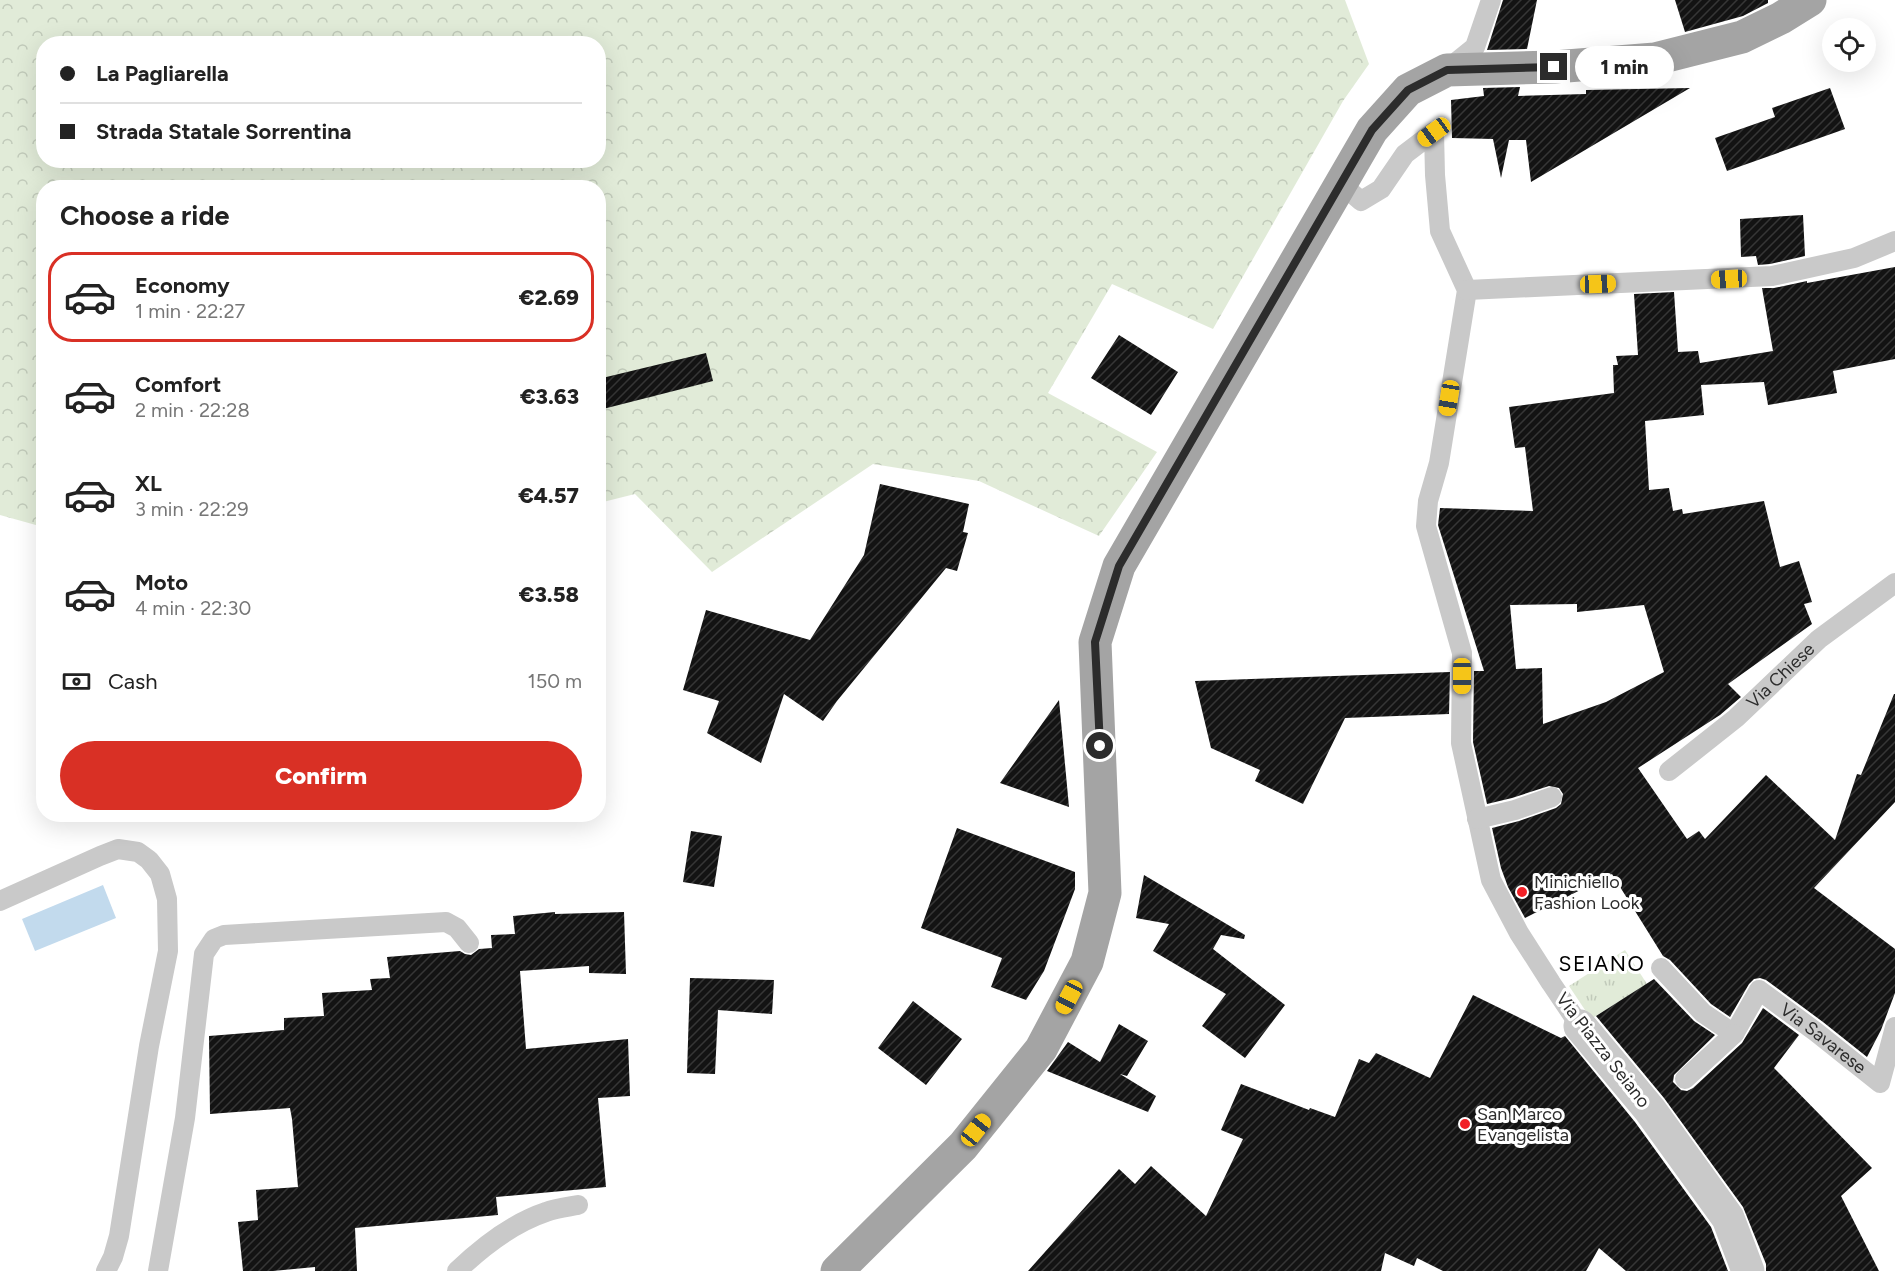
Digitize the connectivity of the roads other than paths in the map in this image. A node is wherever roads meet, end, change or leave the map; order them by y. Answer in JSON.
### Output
{"nodes":[{"id":1,"x":1491,"y":0,"type":"edge"},
{"id":2,"x":1810,"y":0,"type":"edge"},
{"id":3,"x":1447,"y":70,"type":"junction"},
{"id":4,"x":1340,"y":183,"type":"junction"},
{"id":5,"x":1895,"y":241,"type":"edge"},
{"id":6,"x":1467,"y":290,"type":"junction"},
{"id":7,"x":1895,"y":583,"type":"edge"},
{"id":8,"x":1669,"y":771,"type":"dead end"},
{"id":9,"x":1552,"y":797,"type":"dead end"},
{"id":10,"x":1477,"y":819,"type":"junction"},
{"id":11,"x":0,"y":901,"type":"edge"},
{"id":12,"x":469,"y":943,"type":"dead end"},
{"id":13,"x":1661,"y":968,"type":"dead end"},
{"id":14,"x":1580,"y":1026,"type":"joint"},
{"id":15,"x":1895,"y":1027,"type":"edge"},
{"id":16,"x":1734,"y":1034,"type":"junction"},
{"id":17,"x":1685,"y":1079,"type":"dead end"},
{"id":18,"x":578,"y":1205,"type":"dead end"},
{"id":19,"x":106,"y":1271,"type":"edge"},
{"id":20,"x":158,"y":1271,"type":"edge"},
{"id":21,"x":457,"y":1271,"type":"edge"},
{"id":22,"x":837,"y":1271,"type":"edge"},
{"id":23,"x":1748,"y":1271,"type":"edge"}],
"edges":[{"from":1,"to":3,"type":"lane"},
{"from":2,"to":3,"type":"main road"},
{"from":3,"to":4,"type":"main road"},
{"from":4,"to":6,"type":"lane"},
{"from":4,"to":22,"type":"main road"},
{"from":5,"to":6,"type":"lane"},
{"from":6,"to":10,"type":"lane","name":"Via Piazza Seiano"},
{"from":7,"to":8,"type":"lane","name":"Via Chiese"},
{"from":9,"to":10,"type":"lane"},
{"from":10,"to":14,"type":"lane","name":"Via Piazza Seiano"},
{"from":11,"to":19,"type":"lane"},
{"from":12,"to":20,"type":"lane"},
{"from":13,"to":16,"type":"lane"},
{"from":14,"to":23,"type":"street","name":"Via Piazza Seiano"},
{"from":15,"to":16,"type":"lane","name":"Via Savarese"},
{"from":16,"to":17,"type":"lane","name":"Via Savarese"},
{"from":18,"to":21,"type":"lane"}]}
